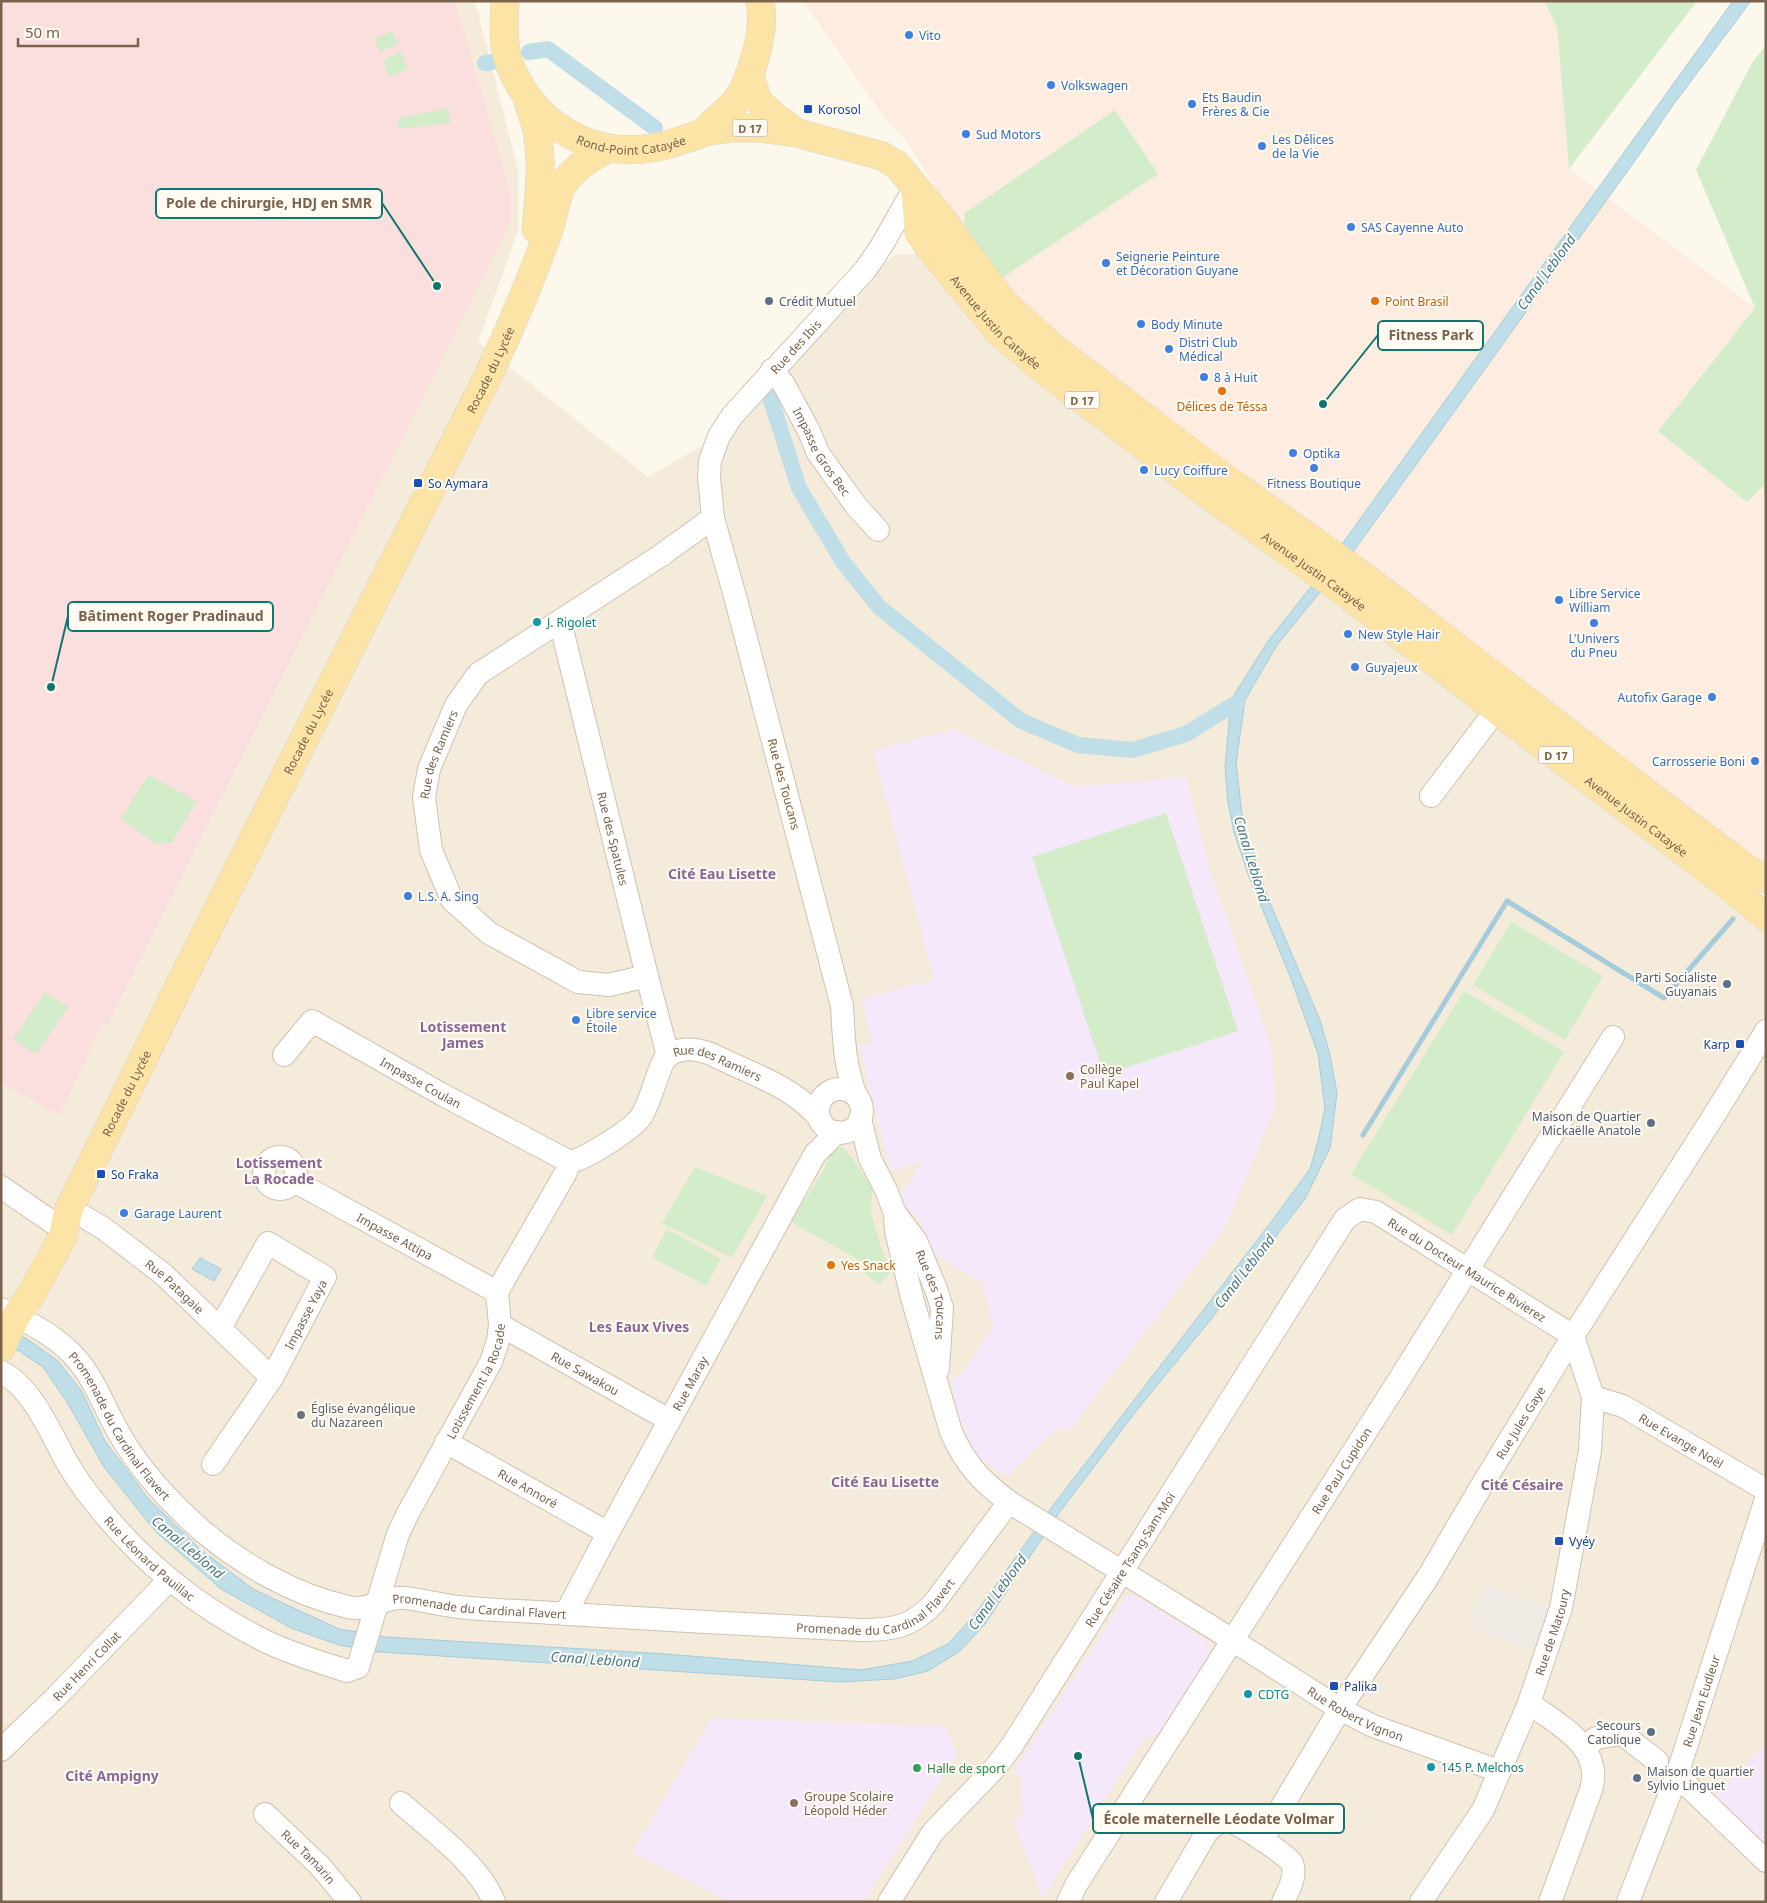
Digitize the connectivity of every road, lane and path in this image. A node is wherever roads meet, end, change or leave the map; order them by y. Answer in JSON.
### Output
{"nodes":[{"id":1,"x":504,"y":1,"type":"edge"},
{"id":2,"x":760,"y":1,"type":"edge"},
{"id":3,"x":750,"y":75,"type":"junction"},
{"id":4,"x":527,"y":97,"type":"junction"},
{"id":5,"x":703,"y":132,"type":"junction"},
{"id":6,"x":797,"y":133,"type":"junction"},
{"id":7,"x":608,"y":149,"type":"junction"},
{"id":8,"x":916,"y":187,"type":"junction"},
{"id":9,"x":540,"y":252,"type":"junction"},
{"id":10,"x":772,"y":370,"type":"junction"},
{"id":11,"x":713,"y":518,"type":"junction"},
{"id":12,"x":878,"y":530,"type":"dead end"},
{"id":13,"x":1354,"y":584,"type":"junction"},
{"id":14,"x":560,"y":622,"type":"junction"},
{"id":15,"x":1497,"y":709,"type":"junction"},
{"id":16,"x":1431,"y":796,"type":"dead end"},
{"id":17,"x":1766,"y":879,"type":"edge"},
{"id":18,"x":1766,"y":917,"type":"edge"},
{"id":19,"x":646,"y":976,"type":"junction"},
{"id":20,"x":1766,"y":1031,"type":"edge"},
{"id":21,"x":1613,"y":1037,"type":"dead end"},
{"id":22,"x":844,"y":1052,"type":"junction"},
{"id":23,"x":284,"y":1055,"type":"dead end"},
{"id":24,"x":668,"y":1056,"type":"junction"},
{"id":25,"x":856,"y":1096,"type":"junction"},
{"id":26,"x":828,"y":1116,"type":"junction"},
{"id":27,"x":860,"y":1119,"type":"junction"},
{"id":28,"x":870,"y":1159,"type":"junction"},
{"id":29,"x":570,"y":1162,"type":"junction"},
{"id":30,"x":294,"y":1181,"type":"dead end"},
{"id":31,"x":1,"y":1187,"type":"edge"},
{"id":32,"x":1360,"y":1209,"type":"joint"},
{"id":33,"x":62,"y":1216,"type":"junction"},
{"id":34,"x":1467,"y":1270,"type":"junction"},
{"id":35,"x":497,"y":1292,"type":"junction"},
{"id":36,"x":9,"y":1313,"type":"edge"},
{"id":37,"x":500,"y":1325,"type":"junction"},
{"id":38,"x":220,"y":1328,"type":"junction"},
{"id":39,"x":1573,"y":1336,"type":"junction"},
{"id":40,"x":1,"y":1348,"type":"edge"},
{"id":41,"x":1,"y":1372,"type":"edge"},
{"id":42,"x":272,"y":1378,"type":"junction"},
{"id":43,"x":1593,"y":1397,"type":"junction"},
{"id":44,"x":670,"y":1420,"type":"junction"},
{"id":45,"x":446,"y":1442,"type":"junction"},
{"id":46,"x":213,"y":1464,"type":"dead end"},
{"id":47,"x":1766,"y":1490,"type":"edge"},
{"id":48,"x":1766,"y":1499,"type":"edge"},
{"id":49,"x":1016,"y":1507,"type":"junction"},
{"id":50,"x":608,"y":1533,"type":"junction"},
{"id":51,"x":1122,"y":1572,"type":"junction"},
{"id":52,"x":170,"y":1580,"type":"junction"},
{"id":53,"x":375,"y":1611,"type":"junction"},
{"id":54,"x":566,"y":1614,"type":"junction"},
{"id":55,"x":1232,"y":1640,"type":"junction"},
{"id":56,"x":358,"y":1667,"type":"joint"},
{"id":57,"x":1529,"y":1703,"type":"junction"},
{"id":58,"x":1340,"y":1709,"type":"junction"},
{"id":59,"x":1584,"y":1748,"type":"junction"},
{"id":60,"x":1,"y":1750,"type":"edge"},
{"id":61,"x":1657,"y":1761,"type":"dead end"},
{"id":62,"x":1499,"y":1771,"type":"junction"},
{"id":63,"x":1676,"y":1778,"type":"junction"},
{"id":64,"x":401,"y":1803,"type":"dead end"},
{"id":65,"x":265,"y":1814,"type":"dead end"},
{"id":66,"x":1262,"y":1840,"type":"junction"},
{"id":67,"x":1766,"y":1861,"type":"edge"},
{"id":68,"x":344,"y":1899,"type":"edge"},
{"id":69,"x":494,"y":1902,"type":"edge"},
{"id":70,"x":889,"y":1902,"type":"edge"},
{"id":71,"x":1068,"y":1902,"type":"edge"},
{"id":72,"x":1166,"y":1902,"type":"edge"},
{"id":73,"x":1283,"y":1902,"type":"edge"},
{"id":74,"x":1421,"y":1902,"type":"edge"},
{"id":75,"x":1550,"y":1902,"type":"edge"},
{"id":76,"x":1628,"y":1902,"type":"edge"}],
"edges":[{"from":1,"to":4,"type":"main road","name":"Rond-Point Catayée"},
{"from":2,"to":3,"type":"main road","name":"Rond-Point Catayée"},
{"from":3,"to":5,"type":"main road","name":"Rond-Point Catayée"},
{"from":3,"to":6,"type":"main road","name":"Avenue Justin Catayée","number":"D 17"},
{"from":4,"to":7,"type":"main road","name":"Rond-Point Catayée"},
{"from":4,"to":9,"type":"main road","name":"Rocade du Lycée"},
{"from":5,"to":6,"type":"main road","name":"Avenue Justin Catayée","number":"D 17"},
{"from":5,"to":7,"type":"main road","name":"Rond-Point Catayée"},
{"from":6,"to":8,"type":"main road","name":"Avenue Justin Catayée","number":"D 17"},
{"from":7,"to":9,"type":"main road","name":"Rocade du Lycée"},
{"from":8,"to":10,"type":"street","name":"Rue des Ibis"},
{"from":8,"to":13,"type":"main road","name":"Avenue Justin Catayée","number":"D 17"},
{"from":9,"to":33,"type":"main road","name":"Rocade du Lycée"},
{"from":10,"to":11,"type":"street","name":"Rue des Ibis"},
{"from":10,"to":12,"type":"street","name":"Impasse Gros Bec"},
{"from":11,"to":14,"type":"street","name":"Rue des Ramiers"},
{"from":11,"to":22,"type":"street","name":"Rue des Toucans"},
{"from":13,"to":15,"type":"main road","name":"Avenue Justin Catayée","number":"D 17"},
{"from":13,"to":17,"type":"main road","name":"Avenue Justin Catayée","number":"D 17"},
{"from":14,"to":19,"type":"street","name":"Rue des Spatules"},
{"from":14,"to":19,"type":"street","name":"Rue des Ramiers"},
{"from":15,"to":16,"type":"street"},
{"from":15,"to":18,"type":"main road","name":"Avenue Justin Catayée","number":"D 17"},
{"from":19,"to":24,"type":"street","name":"Rue des Spatules"},
{"from":20,"to":39,"type":"street","name":"Rue Jules Gaye"},
{"from":21,"to":34,"type":"street","name":"Rue Paul Cupidon"},
{"from":22,"to":25,"type":"street","name":"Rue des Toucans"},
{"from":22,"to":26,"type":"street","name":"Rue des Toucans"},
{"from":23,"to":29,"type":"street","name":"Impasse Coulan"},
{"from":24,"to":26,"type":"street","name":"Rue des Ramiers"},
{"from":24,"to":29,"type":"street","name":"Rue des Ramiers"},
{"from":25,"to":26,"type":"street","name":"Rue des Ramiers"},
{"from":25,"to":27,"type":"street","name":"Rue des Toucans"},
{"from":26,"to":27,"type":"street"},
{"from":26,"to":28,"type":"street","name":"Rue des Toucans"},
{"from":26,"to":44,"type":"street","name":"Rue Maray"},
{"from":27,"to":28,"type":"street","name":"Rue des Toucans"},
{"from":28,"to":49,"type":"street","name":"Rue des Toucans"},
{"from":29,"to":35,"type":"street"},
{"from":30,"to":35,"type":"street","name":"Impasse Attipa"},
{"from":31,"to":33,"type":"street","name":"Rue Patagaie"},
{"from":32,"to":34,"type":"street","name":"Rue du Docteur Maurice Rivierez"},
{"from":32,"to":51,"type":"street","name":"Rue Césaire Tsang-Sam-Moï"},
{"from":33,"to":36,"type":"main road","name":"Rocade du Lycée"},
{"from":33,"to":36,"type":"main road","name":"Rocade du Lycée"},
{"from":33,"to":38,"type":"street","name":"Rue Patagaie"},
{"from":34,"to":39,"type":"street","name":"Rue du Docteur Maurice Rivierez"},
{"from":34,"to":55,"type":"street","name":"Rue Paul Cupidon"},
{"from":35,"to":37,"type":"street","name":"Lotissement la Rocade"},
{"from":36,"to":40,"type":"main road","name":"Rocade du Lycée"},
{"from":36,"to":53,"type":"street","name":"Promenade du Cardinal Flavert"},
{"from":37,"to":44,"type":"street","name":"Rue Sawakou"},
{"from":37,"to":45,"type":"street","name":"Lotissement la Rocade"},
{"from":38,"to":42,"type":"street","name":"Rue Patagaie"},
{"from":38,"to":42,"type":"street","name":"Impasse Yaya"},
{"from":39,"to":43,"type":"street","name":"Rue de Matoury"},
{"from":39,"to":58,"type":"street","name":"Rue Jules Gaye"},
{"from":41,"to":52,"type":"street","name":"Rue Léonard Pauillac"},
{"from":42,"to":46,"type":"street","name":"Impasse Yaya"},
{"from":43,"to":47,"type":"street","name":"Rue Evange Noël"},
{"from":43,"to":57,"type":"street","name":"Rue de Matoury"},
{"from":44,"to":50,"type":"street","name":"Rue Maray"},
{"from":45,"to":50,"type":"street","name":"Rue Annoré"},
{"from":45,"to":53,"type":"street","name":"Lotissement la Rocade"},
{"from":48,"to":63,"type":"street","name":"Rue Jean Eudleur"},
{"from":49,"to":51,"type":"street","name":"Rue des Toucans"},
{"from":49,"to":54,"type":"street","name":"Promenade du Cardinal Flavert"},
{"from":50,"to":54,"type":"street","name":"Rue Maray"},
{"from":51,"to":55,"type":"street","name":"Rue Robert Vignon"},
{"from":51,"to":70,"type":"street","name":"Rue Césaire Tsang-Sam-Moï"},
{"from":52,"to":56,"type":"street","name":"Rue Léonard Pauillac"},
{"from":52,"to":60,"type":"street","name":"Rue Henri Collat"},
{"from":53,"to":54,"type":"street","name":"Promenade du Cardinal Flavert"},
{"from":53,"to":56,"type":"street","name":"Lotissement la Rocade"},
{"from":55,"to":58,"type":"street","name":"Rue Robert Vignon"},
{"from":55,"to":71,"type":"street","name":"Rue Paul Cupidon"},
{"from":57,"to":59,"type":"street"},
{"from":57,"to":62,"type":"street","name":"Rue de Matoury"},
{"from":58,"to":62,"type":"street","name":"Rue Robert Vignon"},
{"from":58,"to":66,"type":"street","name":"Rue Jules Gaye"},
{"from":59,"to":61,"type":"street"},
{"from":59,"to":75,"type":"street"},
{"from":62,"to":74,"type":"street","name":"Rue de Matoury"},
{"from":63,"to":67,"type":"street"},
{"from":63,"to":76,"type":"street","name":"Rue Jean Eudleur"},
{"from":64,"to":69,"type":"street"},
{"from":65,"to":68,"type":"street","name":"Rue Tamarin"},
{"from":66,"to":72,"type":"street"},
{"from":66,"to":73,"type":"street"}]}
